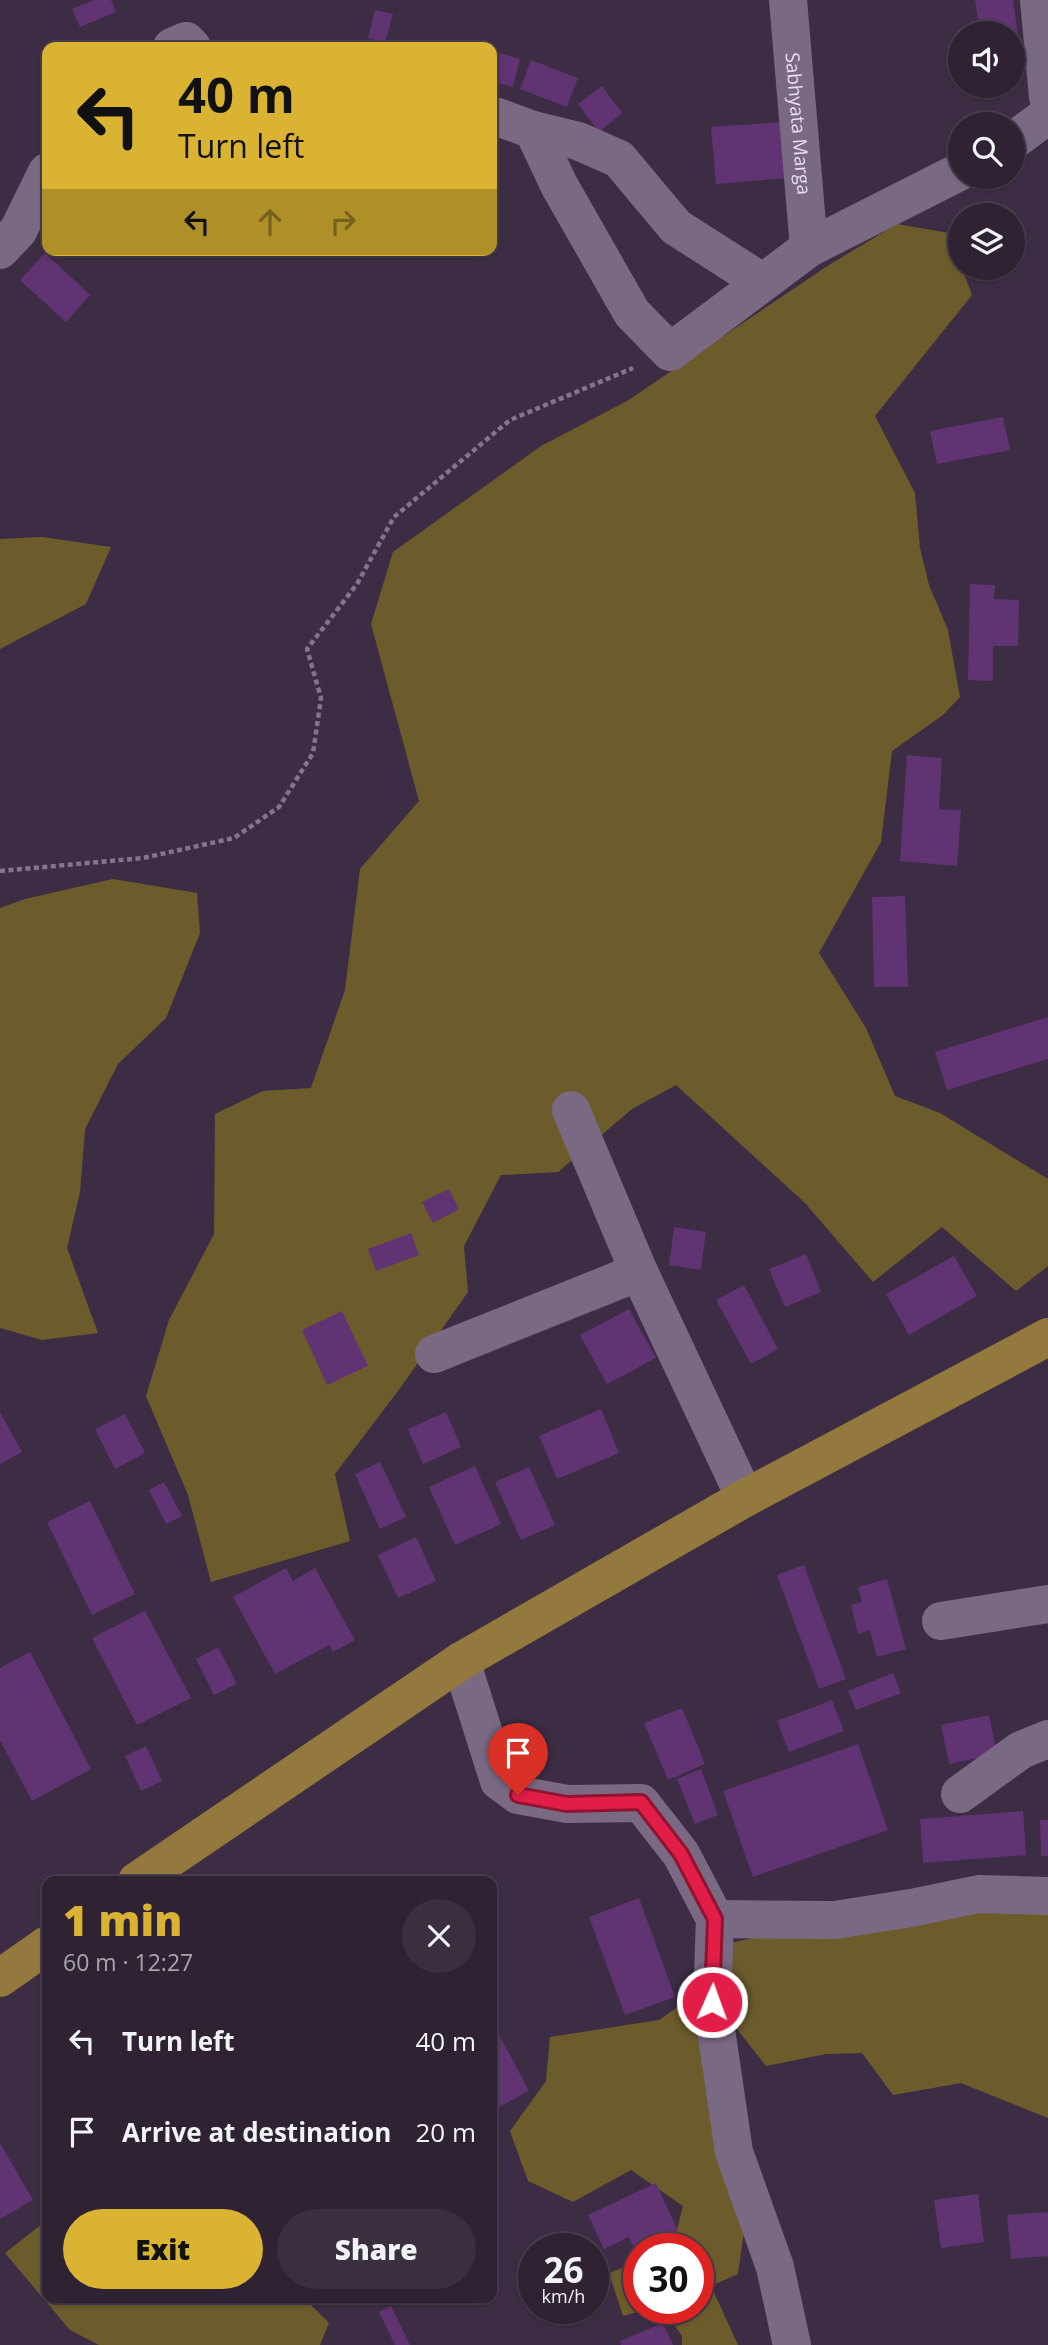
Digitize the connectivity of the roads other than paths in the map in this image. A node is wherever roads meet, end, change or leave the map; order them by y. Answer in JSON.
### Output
{"nodes":[{"id":1,"x":789,"y":0,"type":"edge"},
{"id":2,"x":1039,"y":0,"type":"edge"},
{"id":3,"x":1048,"y":97,"type":"edge"},
{"id":4,"x":1048,"y":116,"type":"edge"},
{"id":5,"x":497,"y":117,"type":"edge"},
{"id":6,"x":533,"y":130,"type":"junction"},
{"id":7,"x":1025,"y":132,"type":"edge"},
{"id":8,"x":948,"y":178,"type":"edge"},
{"id":9,"x":42,"y":182,"type":"edge"},
{"id":10,"x":809,"y":248,"type":"junction"},
{"id":11,"x":0,"y":250,"type":"edge"},
{"id":12,"x":762,"y":282,"type":"junction"},
{"id":13,"x":571,"y":1110,"type":"dead end"},
{"id":14,"x":639,"y":1272,"type":"junction"},
{"id":15,"x":1048,"y":1337,"type":"edge"},
{"id":16,"x":434,"y":1354,"type":"dead end"},
{"id":17,"x":745,"y":1498,"type":"junction"},
{"id":18,"x":1048,"y":1604,"type":"edge"},
{"id":19,"x":941,"y":1621,"type":"dead end"},
{"id":20,"x":461,"y":1661,"type":"junction"},
{"id":21,"x":1048,"y":1739,"type":"edge"},
{"id":22,"x":960,"y":1794,"type":"dead end"},
{"id":23,"x":144,"y":1876,"type":"edge"},
{"id":24,"x":1048,"y":1896,"type":"edge"},
{"id":25,"x":715,"y":1919,"type":"junction"},
{"id":26,"x":42,"y":1949,"type":"edge"},
{"id":27,"x":0,"y":1978,"type":"edge"},
{"id":28,"x":792,"y":2345,"type":"edge"}],
"edges":[{"from":1,"to":10,"type":"street","name":"Sabhyata Marga"},
{"from":2,"to":3,"type":"street"},
{"from":4,"to":7,"type":"street"},
{"from":5,"to":6,"type":"street"},
{"from":6,"to":12,"type":"street"},
{"from":6,"to":12,"type":"street"},
{"from":8,"to":10,"type":"street"},
{"from":9,"to":11,"type":"street"},
{"from":10,"to":12,"type":"street"},
{"from":13,"to":14,"type":"street"},
{"from":14,"to":16,"type":"street"},
{"from":14,"to":17,"type":"street"},
{"from":15,"to":17,"type":"main road"},
{"from":17,"to":20,"type":"main road"},
{"from":18,"to":19,"type":"street"},
{"from":20,"to":23,"type":"main road"},
{"from":20,"to":25,"type":"street"},
{"from":21,"to":22,"type":"street"},
{"from":24,"to":25,"type":"street"},
{"from":25,"to":28,"type":"street"},
{"from":26,"to":27,"type":"main road"}]}
